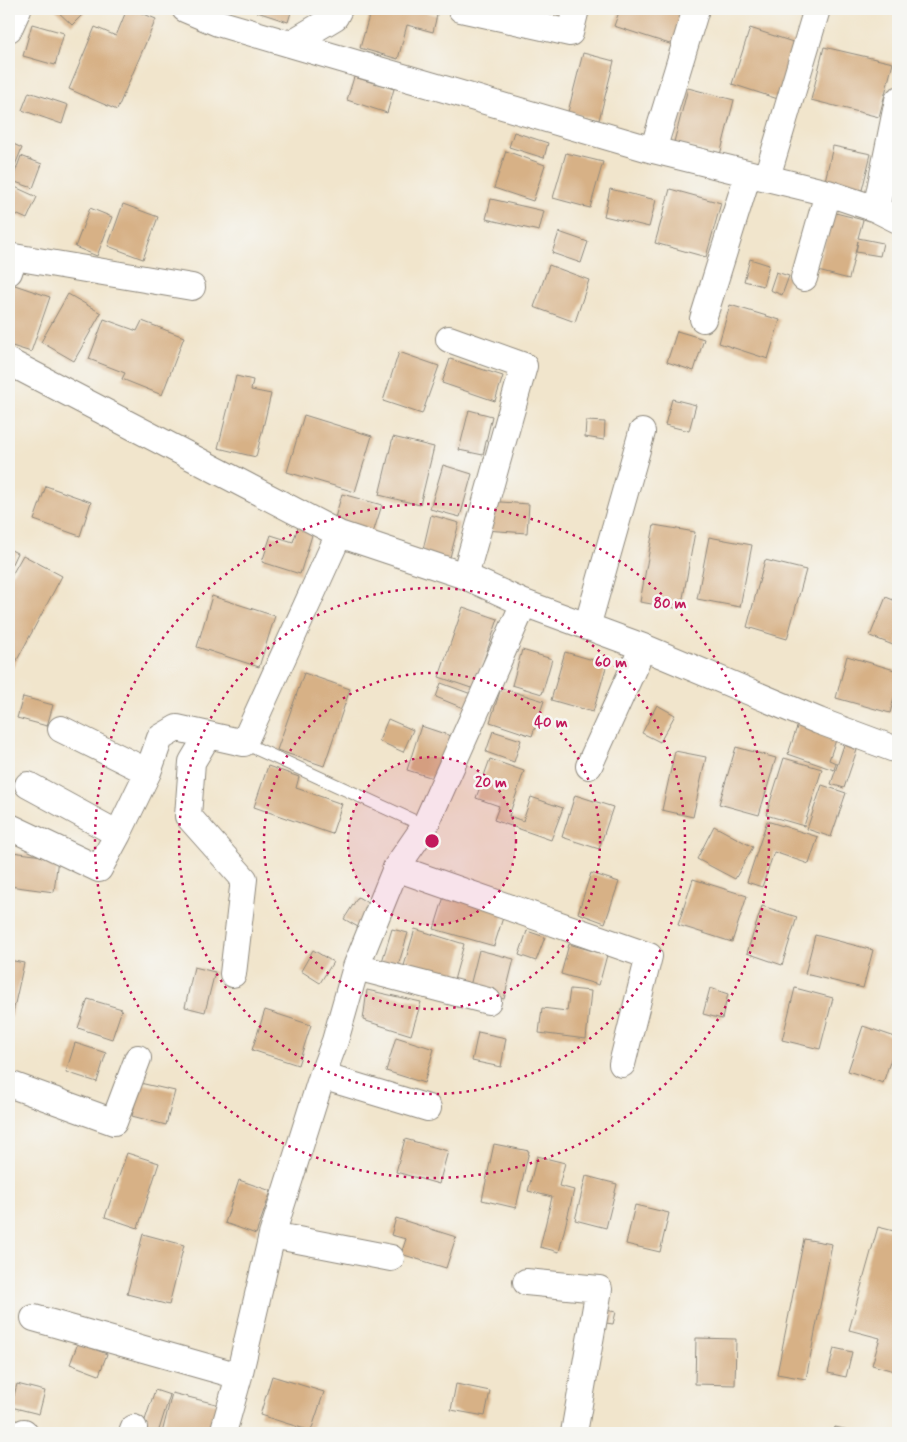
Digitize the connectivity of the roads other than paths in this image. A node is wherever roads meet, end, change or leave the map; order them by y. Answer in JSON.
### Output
{"nodes":[{"id":1,"x":18,"y":9,"type":"edge"},
{"id":2,"x":339,"y":9,"type":"edge"},
{"id":3,"x":461,"y":9,"type":"edge"},
{"id":4,"x":576,"y":9,"type":"edge"},
{"id":5,"x":696,"y":9,"type":"edge"},
{"id":6,"x":817,"y":9,"type":"edge"},
{"id":7,"x":191,"y":10,"type":"edge"},
{"id":8,"x":9,"y":29,"type":"edge"},
{"id":9,"x":290,"y":44,"type":"junction"},
{"id":10,"x":898,"y":100,"type":"edge"},
{"id":11,"x":653,"y":150,"type":"junction"},
{"id":12,"x":758,"y":175,"type":"junction"},
{"id":13,"x":828,"y":193,"type":"junction"},
{"id":14,"x":887,"y":215,"type":"edge"},
{"id":15,"x":9,"y":272,"type":"edge"},
{"id":16,"x":804,"y":278,"type":"dead end"},
{"id":17,"x":192,"y":287,"type":"dead end"},
{"id":18,"x":702,"y":319,"type":"dead end"},
{"id":19,"x":449,"y":339,"type":"dead end"},
{"id":20,"x":9,"y":362,"type":"edge"},
{"id":21,"x":642,"y":432,"type":"dead end"},
{"id":22,"x":339,"y":534,"type":"junction"},
{"id":23,"x":465,"y":576,"type":"junction"},
{"id":24,"x":524,"y":603,"type":"junction"},
{"id":25,"x":587,"y":626,"type":"junction"},
{"id":26,"x":643,"y":647,"type":"junction"},
{"id":27,"x":61,"y":729,"type":"dead end"},
{"id":28,"x":208,"y":735,"type":"junction"},
{"id":29,"x":244,"y":744,"type":"junction"},
{"id":30,"x":898,"y":748,"type":"edge"},
{"id":31,"x":589,"y":766,"type":"dead end"},
{"id":32,"x":148,"y":772,"type":"junction"},
{"id":33,"x":28,"y":786,"type":"dead end"},
{"id":34,"x":425,"y":826,"type":"junction"},
{"id":35,"x":10,"y":827,"type":"dead end"},
{"id":36,"x":118,"y":834,"type":"junction"},
{"id":37,"x":396,"y":868,"type":"junction"},
{"id":38,"x":356,"y":967,"type":"junction"},
{"id":39,"x":233,"y":974,"type":"dead end"},
{"id":40,"x":488,"y":1001,"type":"dead end"},
{"id":41,"x":138,"y":1058,"type":"dead end"},
{"id":42,"x":622,"y":1064,"type":"dead end"},
{"id":43,"x":322,"y":1076,"type":"junction"},
{"id":44,"x":9,"y":1084,"type":"edge"},
{"id":45,"x":428,"y":1108,"type":"dead end"},
{"id":46,"x":272,"y":1234,"type":"junction"},
{"id":47,"x":391,"y":1258,"type":"dead end"},
{"id":48,"x":526,"y":1282,"type":"dead end"},
{"id":49,"x":34,"y":1318,"type":"dead end"},
{"id":50,"x":239,"y":1376,"type":"junction"},
{"id":51,"x":223,"y":1433,"type":"edge"},
{"id":52,"x":574,"y":1433,"type":"edge"}],
"edges":[{"from":1,"to":8,"type":"street"},
{"from":2,"to":9,"type":"street"},
{"from":3,"to":4,"type":"street"},
{"from":5,"to":11,"type":"street"},
{"from":6,"to":12,"type":"street"},
{"from":7,"to":9,"type":"street"},
{"from":9,"to":11,"type":"street"},
{"from":10,"to":14,"type":"street"},
{"from":11,"to":12,"type":"street"},
{"from":12,"to":13,"type":"street"},
{"from":12,"to":18,"type":"street"},
{"from":13,"to":14,"type":"street"},
{"from":13,"to":16,"type":"street"},
{"from":15,"to":17,"type":"street"},
{"from":19,"to":23,"type":"street"},
{"from":20,"to":22,"type":"street"},
{"from":21,"to":25,"type":"street"},
{"from":22,"to":23,"type":"street"},
{"from":22,"to":29,"type":"street"},
{"from":23,"to":24,"type":"street"},
{"from":24,"to":25,"type":"street"},
{"from":24,"to":34,"type":"street"},
{"from":25,"to":26,"type":"street"},
{"from":26,"to":30,"type":"street"},
{"from":26,"to":31,"type":"street"},
{"from":27,"to":32,"type":"street"},
{"from":28,"to":29,"type":"street"},
{"from":28,"to":32,"type":"street"},
{"from":28,"to":39,"type":"street"},
{"from":29,"to":34,"type":"lane"},
{"from":32,"to":36,"type":"street"},
{"from":33,"to":36,"type":"street"},
{"from":34,"to":37,"type":"street"},
{"from":35,"to":36,"type":"street"},
{"from":37,"to":38,"type":"street"},
{"from":37,"to":42,"type":"street"},
{"from":38,"to":40,"type":"street"},
{"from":38,"to":43,"type":"street"},
{"from":41,"to":44,"type":"street"},
{"from":43,"to":45,"type":"street"},
{"from":43,"to":46,"type":"street"},
{"from":46,"to":47,"type":"street"},
{"from":46,"to":50,"type":"street"},
{"from":48,"to":52,"type":"street"},
{"from":49,"to":50,"type":"street"},
{"from":50,"to":51,"type":"street"}]}
